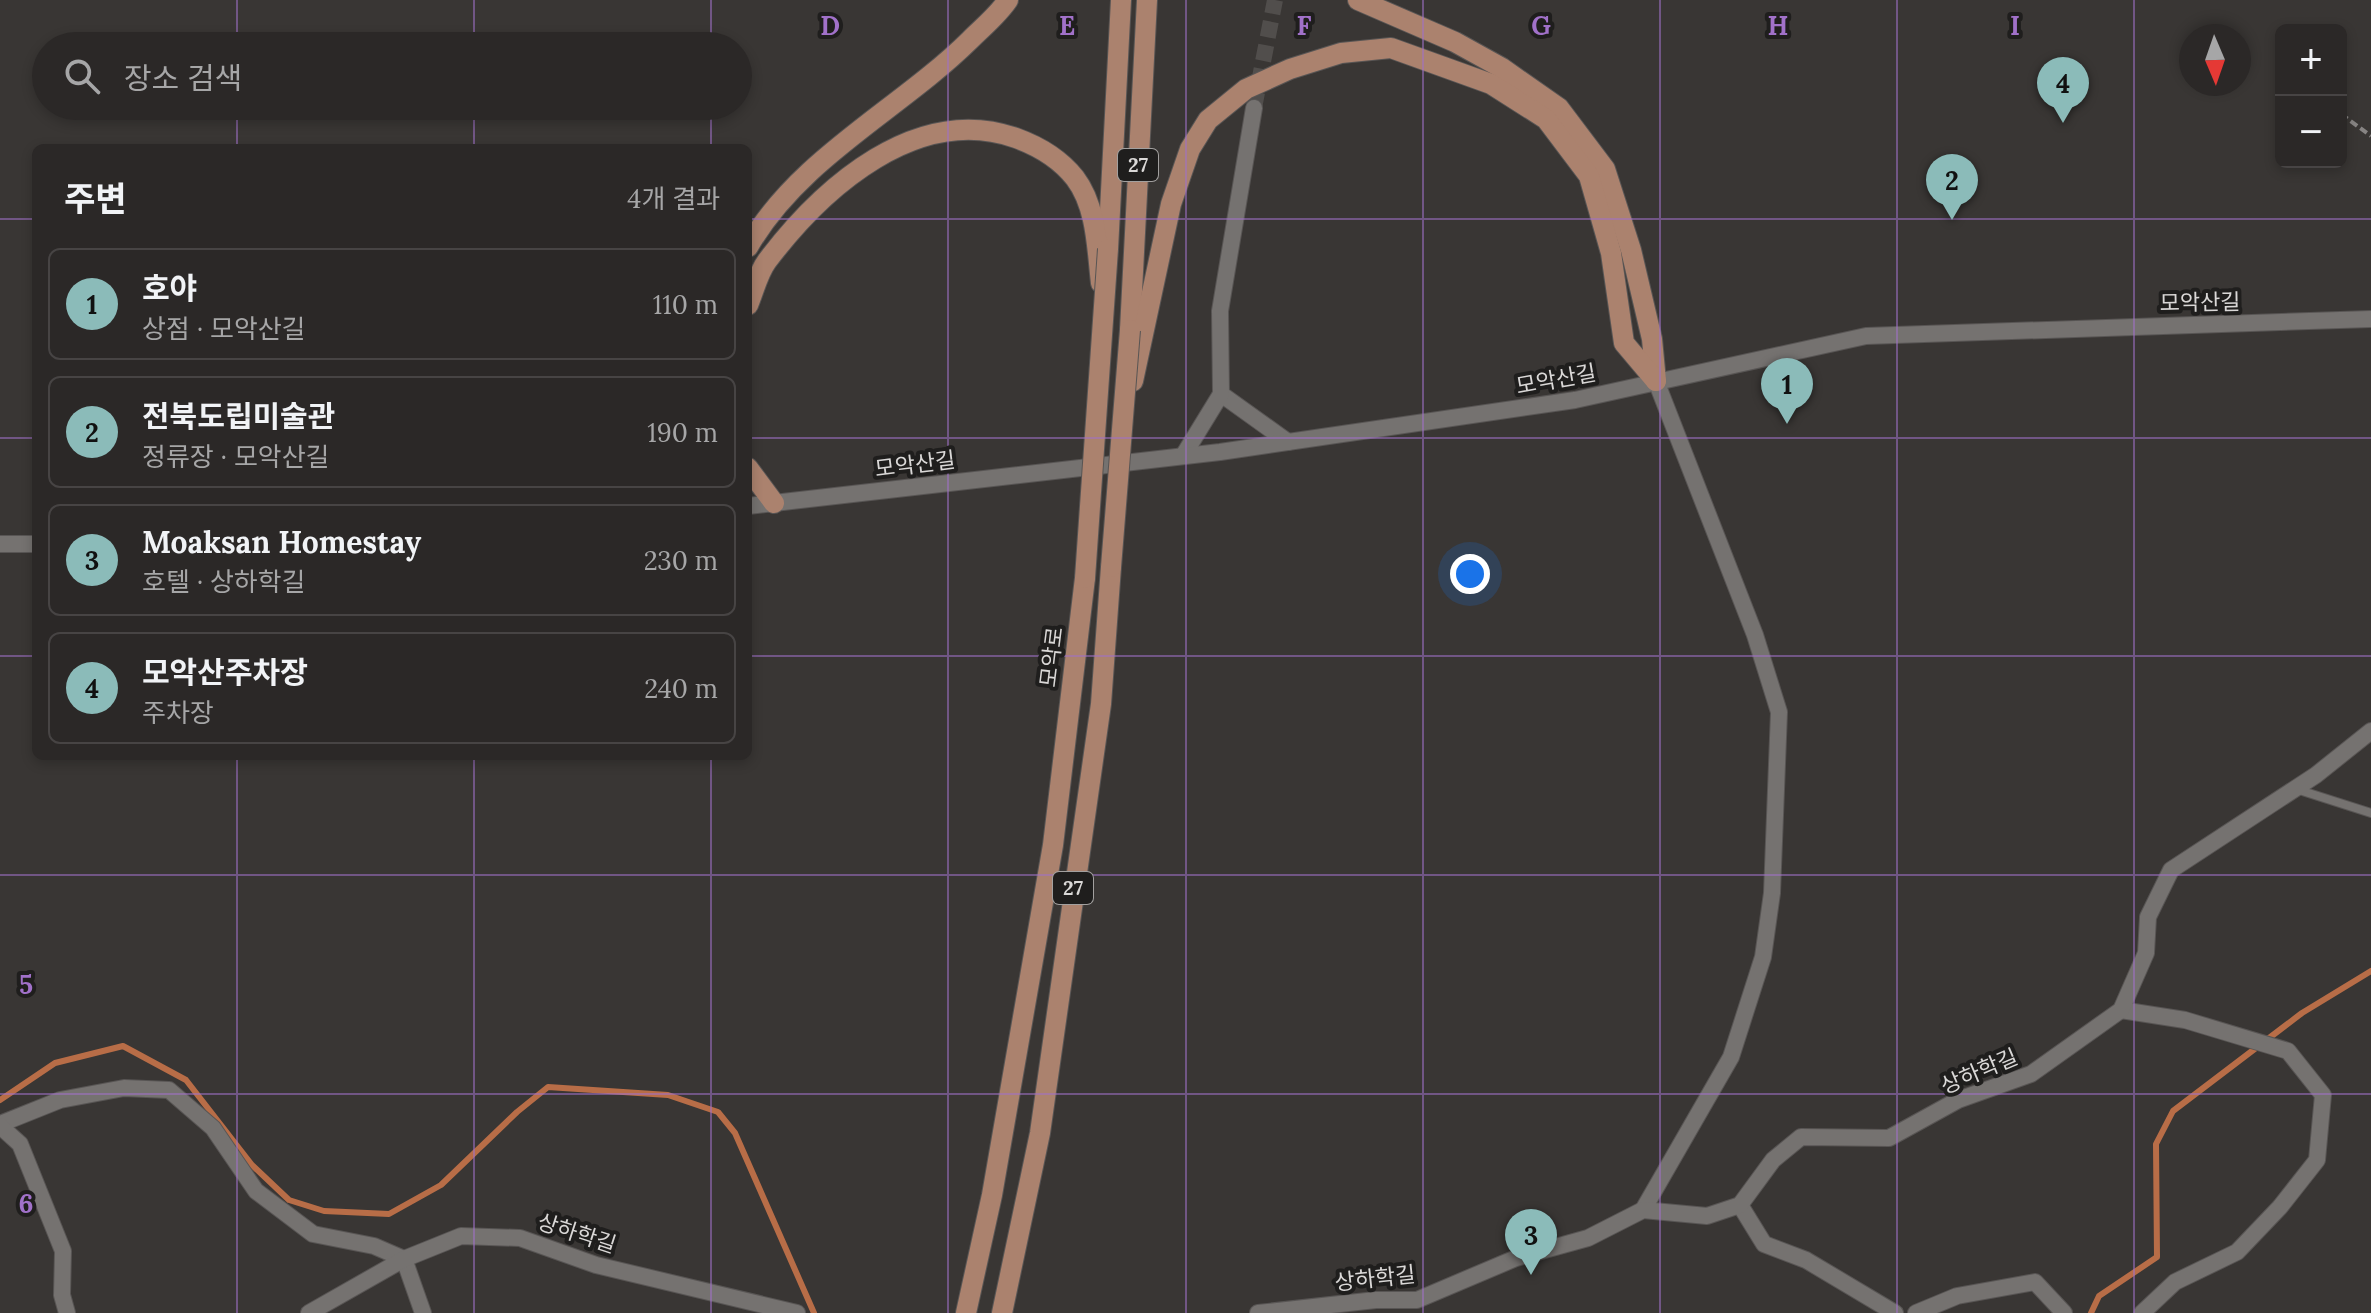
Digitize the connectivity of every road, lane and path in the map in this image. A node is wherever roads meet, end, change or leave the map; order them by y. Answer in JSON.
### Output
{"nodes":[{"id":1,"x":1008,"y":0,"type":"edge"},
{"id":2,"x":1121,"y":0,"type":"edge"},
{"id":3,"x":1147,"y":0,"type":"edge"},
{"id":4,"x":1358,"y":0,"type":"edge"},
{"id":5,"x":1254,"y":108,"type":"tunnel mouth"},
{"id":6,"x":2347,"y":118,"type":"edge"},
{"id":7,"x":2371,"y":136,"type":"edge"},
{"id":8,"x":752,"y":240,"type":"edge"},
{"id":9,"x":752,"y":295,"type":"edge"},
{"id":10,"x":2371,"y":319,"type":"edge"},
{"id":11,"x":1101,"y":350,"type":"junction"},
{"id":12,"x":1656,"y":381,"type":"junction"},
{"id":13,"x":1221,"y":394,"type":"junction"},
{"id":14,"x":1126,"y":412,"type":"junction"},
{"id":15,"x":1288,"y":442,"type":"junction"},
{"id":16,"x":1183,"y":456,"type":"junction"},
{"id":17,"x":752,"y":473,"type":"edge"},
{"id":18,"x":774,"y":503,"type":"junction"},
{"id":19,"x":752,"y":506,"type":"edge"},
{"id":20,"x":0,"y":544,"type":"edge"},
{"id":21,"x":32,"y":544,"type":"edge"},
{"id":22,"x":2371,"y":731,"type":"edge"},
{"id":23,"x":2295,"y":789,"type":"junction"},
{"id":24,"x":2371,"y":813,"type":"edge"},
{"id":25,"x":2121,"y":1010,"type":"junction"},
{"id":26,"x":0,"y":1125,"type":"edge"},
{"id":27,"x":1740,"y":1205,"type":"junction"},
{"id":28,"x":1643,"y":1210,"type":"junction"},
{"id":29,"x":404,"y":1259,"type":"junction"},
{"id":30,"x":794,"y":1312,"type":"edge"},
{"id":31,"x":67,"y":1313,"type":"edge"},
{"id":32,"x":309,"y":1313,"type":"edge"},
{"id":33,"x":423,"y":1313,"type":"edge"},
{"id":34,"x":966,"y":1313,"type":"edge"},
{"id":35,"x":1002,"y":1313,"type":"edge"},
{"id":36,"x":1258,"y":1313,"type":"edge"},
{"id":37,"x":1895,"y":1313,"type":"edge"},
{"id":38,"x":1916,"y":1313,"type":"edge"},
{"id":39,"x":2064,"y":1313,"type":"edge"},
{"id":40,"x":2142,"y":1313,"type":"edge"}],
"edges":[{"from":1,"to":8,"type":"main road"},
{"from":2,"to":11,"type":"main road","name":"모악로","number":"27","bridge":true},
{"from":3,"to":14,"type":"main road","number":"27","bridge":true},
{"from":4,"to":12,"type":"main road"},
{"from":5,"to":13,"type":"street"},
{"from":6,"to":7,"type":"path"},
{"from":9,"to":11,"type":"main road"},
{"from":10,"to":12,"type":"street","name":"모악산길"},
{"from":11,"to":34,"type":"main road","name":"모악로","number":"27","bridge":true},
{"from":12,"to":14,"type":"main road"},
{"from":12,"to":15,"type":"street","name":"모악산길"},
{"from":12,"to":28,"type":"street"},
{"from":13,"to":15,"type":"street"},
{"from":13,"to":16,"type":"street"},
{"from":14,"to":35,"type":"main road","number":"27","bridge":true},
{"from":15,"to":16,"type":"street","name":"모악산길"},
{"from":16,"to":18,"type":"street","name":"모악산길"},
{"from":17,"to":18,"type":"main road"},
{"from":18,"to":19,"type":"street","name":"모악산길"},
{"from":20,"to":21,"type":"street"},
{"from":22,"to":23,"type":"street"},
{"from":23,"to":24,"type":"lane"},
{"from":23,"to":25,"type":"street"},
{"from":25,"to":27,"type":"street","name":"상하학길"},
{"from":25,"to":40,"type":"street"},
{"from":26,"to":29,"type":"street"},
{"from":26,"to":31,"type":"street"},
{"from":27,"to":28,"type":"street"},
{"from":27,"to":37,"type":"street"},
{"from":28,"to":36,"type":"street","name":"상하학길"},
{"from":29,"to":30,"type":"street","name":"상하학길"},
{"from":29,"to":32,"type":"street","name":"상하학길"},
{"from":29,"to":33,"type":"street"},
{"from":38,"to":39,"type":"street"}]}
